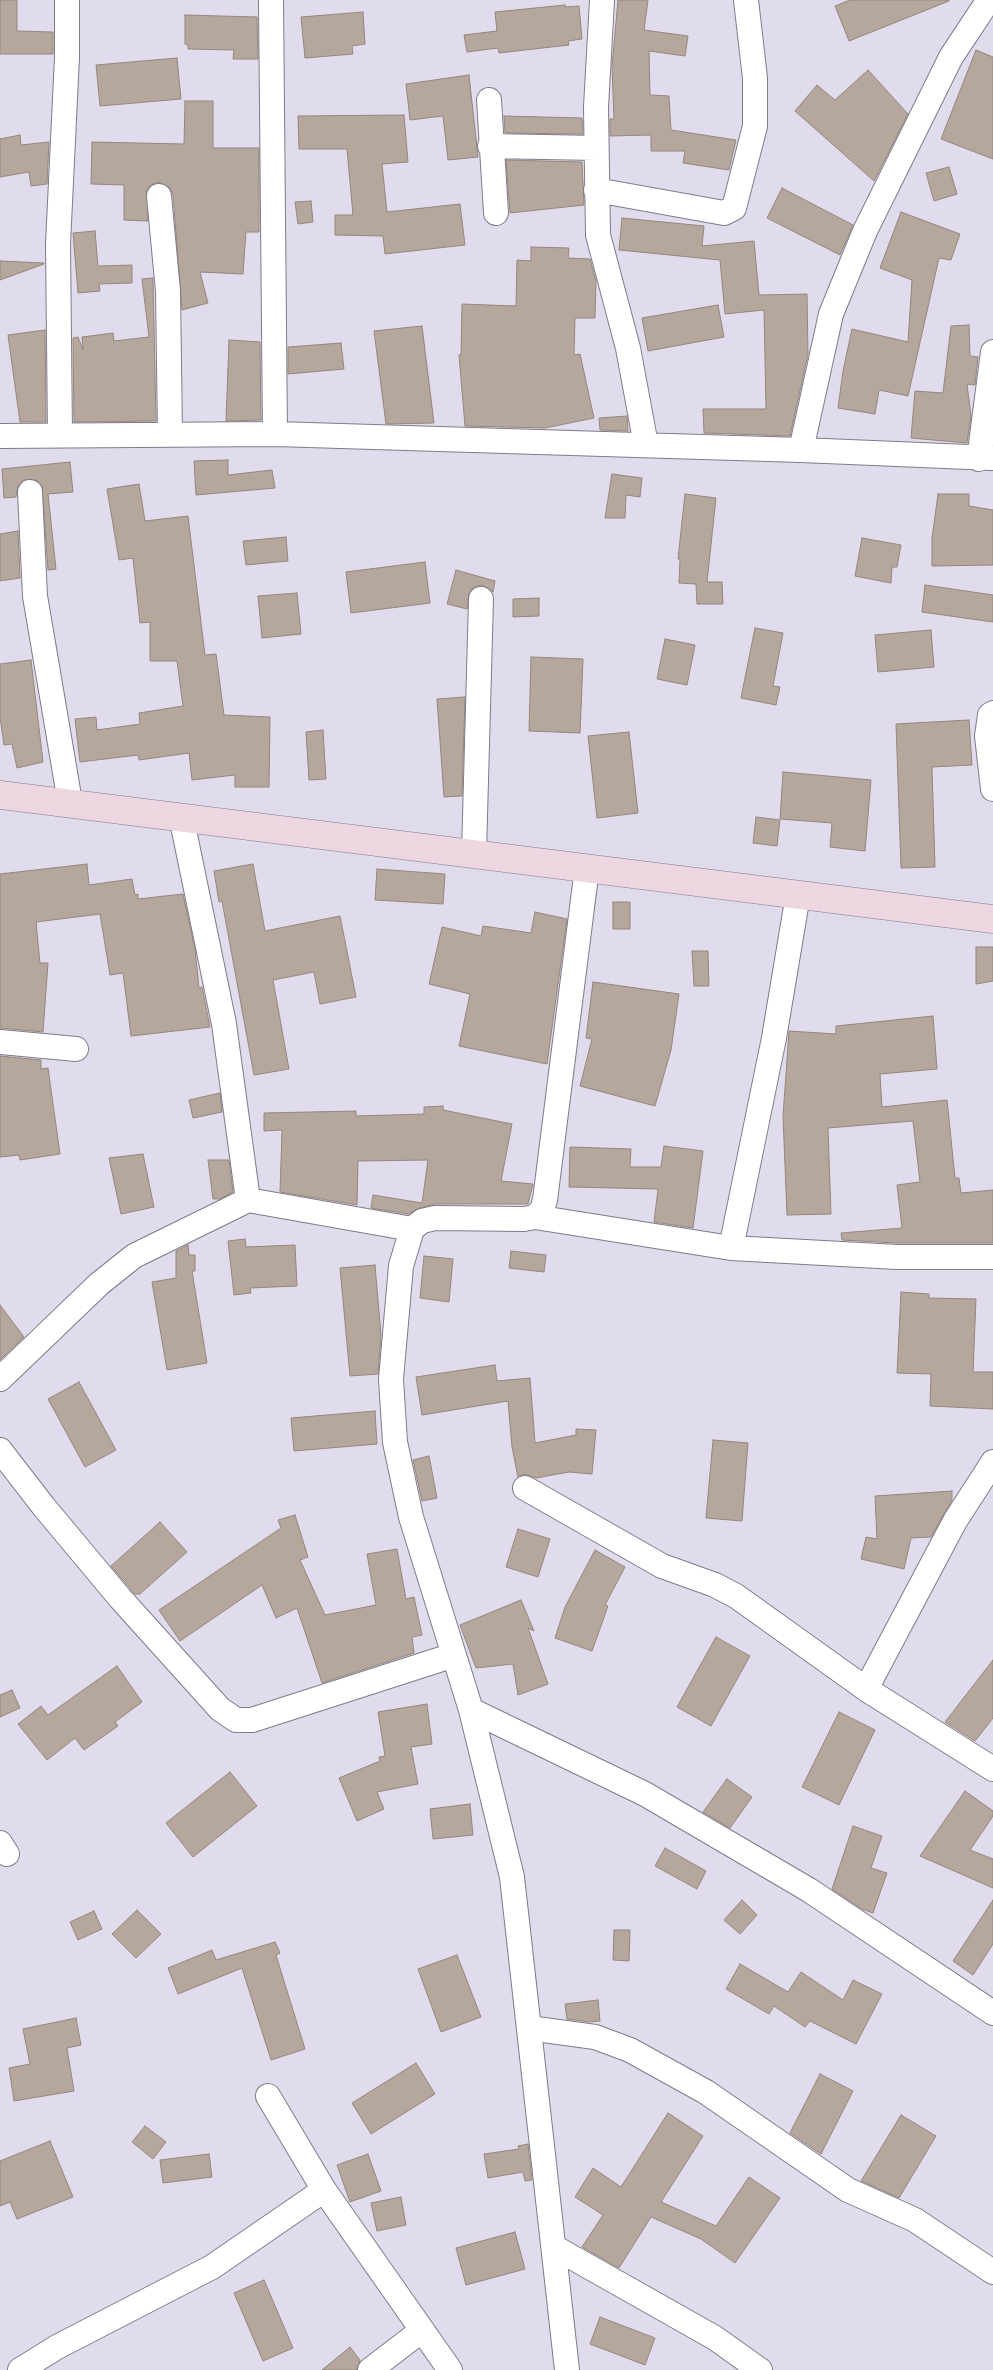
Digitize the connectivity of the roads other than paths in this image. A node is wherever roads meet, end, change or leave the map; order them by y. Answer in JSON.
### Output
{"nodes":[{"id":1,"x":67,"y":0,"type":"edge"},
{"id":2,"x":271,"y":0,"type":"edge"},
{"id":3,"x":602,"y":0,"type":"edge"},
{"id":4,"x":746,"y":0,"type":"edge"},
{"id":5,"x":985,"y":7,"type":"edge"},
{"id":6,"x":489,"y":100,"type":"dead end"},
{"id":7,"x":490,"y":146,"type":"junction"},
{"id":8,"x":596,"y":148,"type":"junction"},
{"id":9,"x":596,"y":190,"type":"junction"},
{"id":10,"x":160,"y":196,"type":"dead end"},
{"id":11,"x":496,"y":213,"type":"dead end"},
{"id":12,"x":993,"y":352,"type":"edge"},
{"id":13,"x":170,"y":434,"type":"junction"},
{"id":14,"x":275,"y":434,"type":"junction"},
{"id":15,"x":60,"y":435,"type":"junction"},
{"id":16,"x":0,"y":436,"type":"edge"},
{"id":17,"x":646,"y":445,"type":"junction"},
{"id":18,"x":801,"y":450,"type":"junction"},
{"id":19,"x":986,"y":458,"type":"edge"},
{"id":20,"x":30,"y":492,"type":"dead end"},
{"id":21,"x":481,"y":599,"type":"dead end"},
{"id":22,"x":993,"y":713,"type":"edge"},
{"id":23,"x":993,"y":789,"type":"edge"},
{"id":24,"x":0,"y":795,"type":"edge"},
{"id":25,"x":70,"y":802,"type":"junction"},
{"id":26,"x":181,"y":816,"type":"junction"},
{"id":27,"x":474,"y":853,"type":"junction"},
{"id":28,"x":587,"y":868,"type":"junction"},
{"id":29,"x":798,"y":895,"type":"junction"},
{"id":30,"x":993,"y":919,"type":"edge"},
{"id":31,"x":0,"y":1042,"type":"edge"},
{"id":32,"x":76,"y":1049,"type":"dead end"},
{"id":33,"x":248,"y":1200,"type":"junction"},
{"id":34,"x":535,"y":1217,"type":"junction"},
{"id":35,"x":412,"y":1229,"type":"junction"},
{"id":36,"x":731,"y":1248,"type":"junction"},
{"id":37,"x":993,"y":1257,"type":"edge"},
{"id":38,"x":0,"y":1379,"type":"edge"},
{"id":39,"x":0,"y":1450,"type":"edge"},
{"id":40,"x":993,"y":1462,"type":"edge"},
{"id":41,"x":525,"y":1488,"type":"dead end"},
{"id":42,"x":454,"y":1655,"type":"junction"},
{"id":43,"x":866,"y":1689,"type":"junction"},
{"id":44,"x":471,"y":1710,"type":"junction"},
{"id":45,"x":993,"y":1769,"type":"edge"},
{"id":46,"x":993,"y":2013,"type":"edge"},
{"id":47,"x":529,"y":2028,"type":"junction"},
{"id":48,"x":268,"y":2096,"type":"dead end"},
{"id":49,"x":324,"y":2190,"type":"junction"},
{"id":50,"x":554,"y":2247,"type":"junction"},
{"id":51,"x":993,"y":2272,"type":"edge"},
{"id":52,"x":421,"y":2330,"type":"junction"},
{"id":53,"x":20,"y":2370,"type":"edge"},
{"id":54,"x":370,"y":2370,"type":"edge"},
{"id":55,"x":450,"y":2370,"type":"edge"},
{"id":56,"x":567,"y":2370,"type":"edge"},
{"id":57,"x":760,"y":2370,"type":"edge"}],
"edges":[{"from":1,"to":15,"type":"street"},
{"from":2,"to":14,"type":"street"},
{"from":3,"to":8,"type":"street"},
{"from":4,"to":9,"type":"street"},
{"from":5,"to":18,"type":"street"},
{"from":6,"to":7,"type":"street"},
{"from":7,"to":8,"type":"street"},
{"from":7,"to":11,"type":"street"},
{"from":8,"to":9,"type":"street"},
{"from":9,"to":17,"type":"street"},
{"from":10,"to":13,"type":"street"},
{"from":12,"to":19,"type":"street"},
{"from":13,"to":14,"type":"street"},
{"from":13,"to":15,"type":"street"},
{"from":14,"to":17,"type":"street"},
{"from":15,"to":16,"type":"street"},
{"from":17,"to":18,"type":"street"},
{"from":18,"to":19,"type":"street"},
{"from":20,"to":25,"type":"street"},
{"from":21,"to":27,"type":"street"},
{"from":22,"to":23,"type":"street"},
{"from":24,"to":25,"type":"main road"},
{"from":25,"to":26,"type":"main road"},
{"from":26,"to":27,"type":"main road"},
{"from":26,"to":33,"type":"street"},
{"from":27,"to":28,"type":"main road"},
{"from":28,"to":29,"type":"main road"},
{"from":28,"to":34,"type":"street"},
{"from":29,"to":30,"type":"main road"},
{"from":29,"to":36,"type":"street"},
{"from":31,"to":32,"type":"street"},
{"from":33,"to":35,"type":"street"},
{"from":33,"to":38,"type":"street"},
{"from":34,"to":35,"type":"street"},
{"from":34,"to":36,"type":"street"},
{"from":35,"to":42,"type":"street"},
{"from":36,"to":37,"type":"street"},
{"from":39,"to":42,"type":"street"},
{"from":40,"to":43,"type":"street"},
{"from":41,"to":43,"type":"street"},
{"from":42,"to":44,"type":"street"},
{"from":43,"to":45,"type":"street"},
{"from":44,"to":46,"type":"street"},
{"from":44,"to":47,"type":"street"},
{"from":47,"to":50,"type":"street"},
{"from":47,"to":51,"type":"street"},
{"from":48,"to":49,"type":"street"},
{"from":49,"to":52,"type":"street"},
{"from":49,"to":53,"type":"street"},
{"from":50,"to":56,"type":"street"},
{"from":50,"to":57,"type":"street"},
{"from":52,"to":54,"type":"street"},
{"from":52,"to":55,"type":"street"}]}
